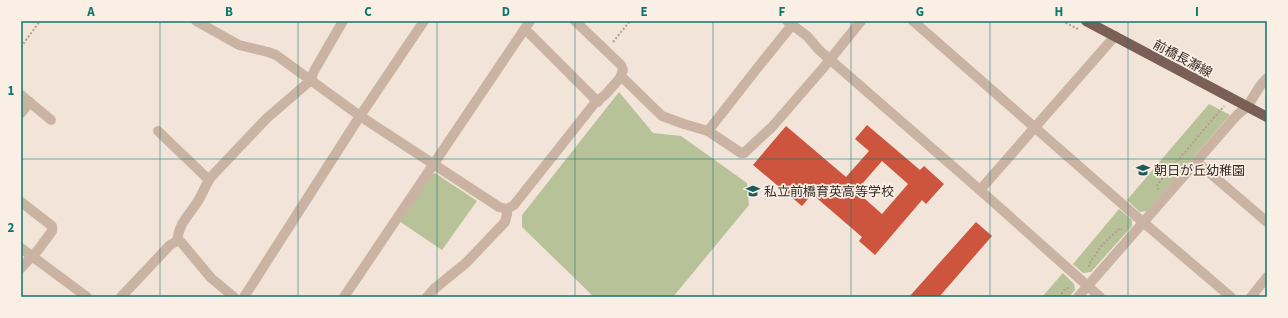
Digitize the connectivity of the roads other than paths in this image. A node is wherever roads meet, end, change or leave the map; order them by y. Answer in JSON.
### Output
{"nodes":[{"id":1,"x":342,"y":21,"type":"edge"},
{"id":2,"x":424,"y":21,"type":"edge"},
{"id":3,"x":575,"y":21,"type":"edge"},
{"id":4,"x":861,"y":21,"type":"edge"},
{"id":5,"x":913,"y":21,"type":"edge"},
{"id":6,"x":1086,"y":21,"type":"edge"},
{"id":7,"x":202,"y":22,"type":"edge"},
{"id":8,"x":790,"y":23,"type":"edge"},
{"id":9,"x":527,"y":25,"type":"edge"},
{"id":10,"x":1115,"y":36,"type":"junction"},
{"id":11,"x":830,"y":59,"type":"junction"},
{"id":12,"x":620,"y":78,"type":"junction"},
{"id":13,"x":1267,"y":78,"type":"edge"},
{"id":14,"x":311,"y":80,"type":"junction"},
{"id":15,"x":21,"y":94,"type":"edge"},
{"id":16,"x":30,"y":102,"type":"junction"},
{"id":17,"x":598,"y":102,"type":"junction"},
{"id":18,"x":1247,"y":107,"type":"junction"},
{"id":19,"x":21,"y":113,"type":"edge"},
{"id":20,"x":360,"y":116,"type":"junction"},
{"id":21,"x":1267,"y":117,"type":"edge"},
{"id":22,"x":51,"y":120,"type":"dead end"},
{"id":23,"x":1036,"y":128,"type":"junction"},
{"id":24,"x":158,"y":131,"type":"dead end"},
{"id":25,"x":708,"y":131,"type":"junction"},
{"id":26,"x":1197,"y":162,"type":"junction"},
{"id":27,"x":433,"y":163,"type":"junction"},
{"id":28,"x":209,"y":180,"type":"junction"},
{"id":29,"x":980,"y":190,"type":"junction"},
{"id":30,"x":21,"y":202,"type":"edge"},
{"id":31,"x":507,"y":209,"type":"junction"},
{"id":32,"x":1267,"y":222,"type":"edge"},
{"id":33,"x":1144,"y":223,"type":"junction"},
{"id":34,"x":177,"y":240,"type":"junction"},
{"id":35,"x":21,"y":248,"type":"edge"},
{"id":36,"x":31,"y":256,"type":"junction"},
{"id":37,"x":21,"y":268,"type":"edge"},
{"id":38,"x":1267,"y":277,"type":"edge"},
{"id":39,"x":1088,"y":286,"type":"junction"},
{"id":40,"x":1076,"y":293,"type":"edge"},
{"id":41,"x":87,"y":297,"type":"edge"},
{"id":42,"x":122,"y":297,"type":"edge"},
{"id":43,"x":234,"y":297,"type":"edge"},
{"id":44,"x":244,"y":297,"type":"edge"},
{"id":45,"x":344,"y":297,"type":"edge"},
{"id":46,"x":427,"y":297,"type":"edge"},
{"id":47,"x":1100,"y":297,"type":"edge"},
{"id":48,"x":1231,"y":297,"type":"edge"},
{"id":49,"x":1251,"y":297,"type":"edge"}],
"edges":[{"from":1,"to":14,"type":"street"},
{"from":2,"to":20,"type":"street"},
{"from":3,"to":12,"type":"street"},
{"from":4,"to":11,"type":"street"},
{"from":5,"to":23,"type":"street"},
{"from":6,"to":10,"type":"main road","name":"前橋長瀞線"},
{"from":7,"to":14,"type":"street"},
{"from":8,"to":11,"type":"street"},
{"from":8,"to":25,"type":"street"},
{"from":9,"to":17,"type":"street"},
{"from":9,"to":27,"type":"street"},
{"from":10,"to":18,"type":"main road","name":"前橋長瀞線"},
{"from":10,"to":23,"type":"street"},
{"from":11,"to":25,"type":"street"},
{"from":11,"to":29,"type":"street"},
{"from":12,"to":17,"type":"street"},
{"from":12,"to":25,"type":"street"},
{"from":13,"to":18,"type":"street"},
{"from":14,"to":20,"type":"street"},
{"from":14,"to":28,"type":"street"},
{"from":15,"to":16,"type":"street"},
{"from":16,"to":19,"type":"street"},
{"from":16,"to":22,"type":"street"},
{"from":17,"to":31,"type":"street"},
{"from":18,"to":21,"type":"main road","name":"前橋長瀞線"},
{"from":18,"to":26,"type":"street"},
{"from":20,"to":27,"type":"street"},
{"from":20,"to":44,"type":"street"},
{"from":23,"to":29,"type":"street"},
{"from":23,"to":33,"type":"street"},
{"from":24,"to":28,"type":"street"},
{"from":26,"to":32,"type":"street"},
{"from":26,"to":33,"type":"street"},
{"from":27,"to":31,"type":"street"},
{"from":27,"to":45,"type":"street"},
{"from":28,"to":34,"type":"street"},
{"from":29,"to":39,"type":"street"},
{"from":30,"to":36,"type":"street"},
{"from":31,"to":46,"type":"street"},
{"from":33,"to":39,"type":"street"},
{"from":33,"to":48,"type":"street"},
{"from":34,"to":42,"type":"street"},
{"from":34,"to":43,"type":"street"},
{"from":35,"to":36,"type":"street"},
{"from":36,"to":37,"type":"street"},
{"from":36,"to":41,"type":"street"},
{"from":38,"to":49,"type":"street"},
{"from":39,"to":40,"type":"street"},
{"from":39,"to":47,"type":"street"}]}
